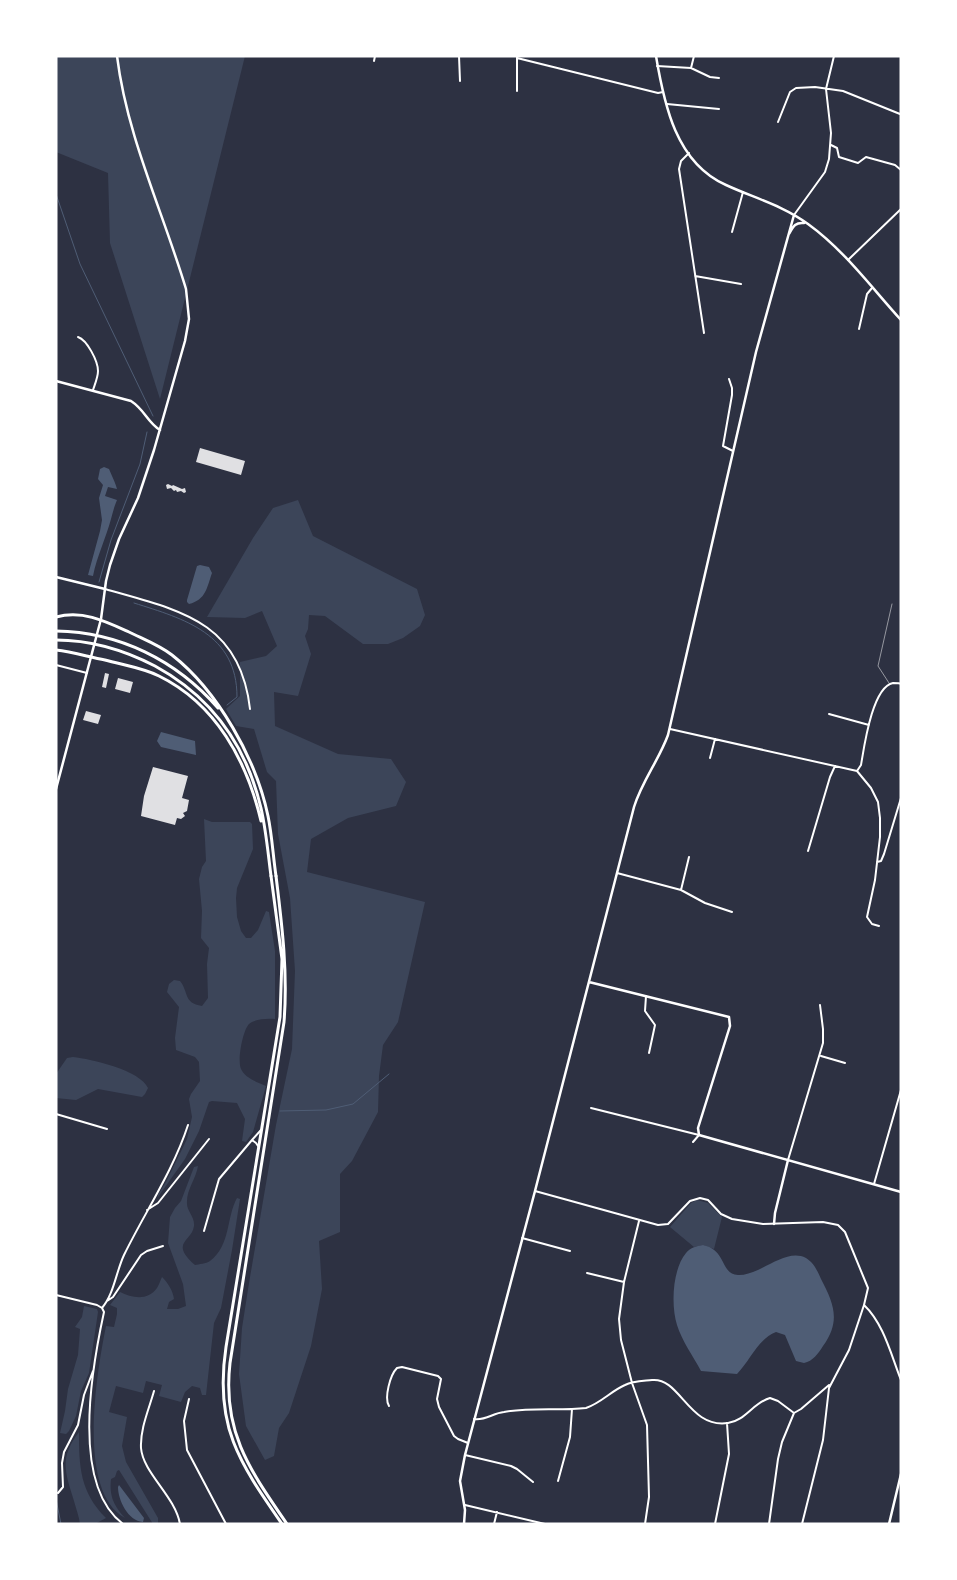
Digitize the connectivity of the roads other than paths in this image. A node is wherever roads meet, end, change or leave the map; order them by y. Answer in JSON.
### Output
{"nodes":[{"id":1,"x":116,"y":56,"type":"edge"},
{"id":2,"x":375,"y":56,"type":"edge"},
{"id":3,"x":459,"y":56,"type":"edge"},
{"id":4,"x":656,"y":56,"type":"edge"},
{"id":5,"x":694,"y":56,"type":"edge"},
{"id":6,"x":834,"y":56,"type":"edge"},
{"id":7,"x":517,"y":57,"type":"edge"},
{"id":8,"x":374,"y":61,"type":"dead end"},
{"id":9,"x":658,"y":66,"type":"junction"},
{"id":10,"x":691,"y":68,"type":"junction"},
{"id":11,"x":719,"y":78,"type":"dead end"},
{"id":12,"x":460,"y":81,"type":"dead end"},
{"id":13,"x":826,"y":89,"type":"junction"},
{"id":14,"x":517,"y":92,"type":"dead end"},
{"id":15,"x":663,"y":92,"type":"junction"},
{"id":16,"x":666,"y":104,"type":"junction"},
{"id":17,"x":719,"y":109,"type":"dead end"},
{"id":18,"x":900,"y":114,"type":"edge"},
{"id":19,"x":778,"y":122,"type":"dead end"},
{"id":20,"x":831,"y":145,"type":"junction"},
{"id":21,"x":689,"y":153,"type":"junction"},
{"id":22,"x":901,"y":170,"type":"edge"},
{"id":23,"x":743,"y":192,"type":"junction"},
{"id":24,"x":901,"y":209,"type":"edge"},
{"id":25,"x":794,"y":215,"type":"junction"},
{"id":26,"x":807,"y":223,"type":"junction"},
{"id":27,"x":732,"y":232,"type":"dead end"},
{"id":28,"x":787,"y":238,"type":"junction"},
{"id":29,"x":848,"y":260,"type":"junction"},
{"id":30,"x":695,"y":276,"type":"junction"},
{"id":31,"x":741,"y":284,"type":"dead end"},
{"id":32,"x":872,"y":288,"type":"junction"},
{"id":33,"x":901,"y":320,"type":"edge"},
{"id":34,"x":859,"y":329,"type":"dead end"},
{"id":35,"x":704,"y":333,"type":"dead end"},
{"id":36,"x":78,"y":336,"type":"dead end"},
{"id":37,"x":729,"y":379,"type":"dead end"},
{"id":38,"x":56,"y":381,"type":"edge"},
{"id":39,"x":93,"y":390,"type":"junction"},
{"id":40,"x":160,"y":430,"type":"junction"},
{"id":41,"x":733,"y":451,"type":"junction"},
{"id":42,"x":56,"y":576,"type":"edge"},
{"id":43,"x":105,"y":589,"type":"junction"},
{"id":44,"x":892,"y":604,"type":"dead end"},
{"id":45,"x":56,"y":617,"type":"edge"},
{"id":46,"x":101,"y":619,"type":"junction"},
{"id":47,"x":56,"y":631,"type":"edge"},
{"id":48,"x":56,"y":640,"type":"edge"},
{"id":49,"x":56,"y":650,"type":"edge"},
{"id":50,"x":90,"y":657,"type":"junction"},
{"id":51,"x":56,"y":665,"type":"edge"},
{"id":52,"x":87,"y":673,"type":"junction"},
{"id":53,"x":890,"y":684,"type":"junction"},
{"id":54,"x":901,"y":684,"type":"edge"},
{"id":55,"x":250,"y":709,"type":"dead end"},
{"id":56,"x":829,"y":714,"type":"dead end"},
{"id":57,"x":226,"y":718,"type":"junction"},
{"id":58,"x":869,"y":725,"type":"junction"},
{"id":59,"x":670,"y":729,"type":"junction"},
{"id":60,"x":715,"y":739,"type":"junction"},
{"id":61,"x":710,"y":758,"type":"dead end"},
{"id":62,"x":835,"y":766,"type":"junction"},
{"id":63,"x":857,"y":772,"type":"junction"},
{"id":64,"x":56,"y":789,"type":"edge"},
{"id":65,"x":901,"y":798,"type":"edge"},
{"id":66,"x":267,"y":850,"type":"junction"},
{"id":67,"x":808,"y":851,"type":"dead end"},
{"id":68,"x":689,"y":857,"type":"dead end"},
{"id":69,"x":877,"y":862,"type":"junction"},
{"id":70,"x":617,"y":873,"type":"junction"},
{"id":71,"x":681,"y":890,"type":"junction"},
{"id":72,"x":732,"y":912,"type":"dead end"},
{"id":73,"x":879,"y":926,"type":"dead end"},
{"id":74,"x":589,"y":982,"type":"junction"},
{"id":75,"x":646,"y":996,"type":"junction"},
{"id":76,"x":820,"y":1005,"type":"dead end"},
{"id":77,"x":649,"y":1053,"type":"dead end"},
{"id":78,"x":820,"y":1056,"type":"junction"},
{"id":79,"x":845,"y":1063,"type":"dead end"},
{"id":80,"x":901,"y":1090,"type":"edge"},
{"id":81,"x":590,"y":1108,"type":"dead end"},
{"id":82,"x":56,"y":1114,"type":"edge"},
{"id":83,"x":188,"y":1125,"type":"dead end"},
{"id":84,"x":263,"y":1128,"type":"junction"},
{"id":85,"x":107,"y":1129,"type":"dead end"},
{"id":86,"x":699,"y":1135,"type":"junction"},
{"id":87,"x":209,"y":1139,"type":"dead end"},
{"id":88,"x":252,"y":1140,"type":"junction"},
{"id":89,"x":693,"y":1142,"type":"dead end"},
{"id":90,"x":788,"y":1160,"type":"junction"},
{"id":91,"x":257,"y":1162,"type":"junction"},
{"id":92,"x":874,"y":1184,"type":"junction"},
{"id":93,"x":535,"y":1191,"type":"junction"},
{"id":94,"x":901,"y":1192,"type":"edge"},
{"id":95,"x":147,"y":1210,"type":"junction"},
{"id":96,"x":639,"y":1220,"type":"junction"},
{"id":97,"x":774,"y":1224,"type":"junction"},
{"id":98,"x":204,"y":1231,"type":"dead end"},
{"id":99,"x":522,"y":1238,"type":"junction"},
{"id":100,"x":163,"y":1246,"type":"dead end"},
{"id":101,"x":570,"y":1251,"type":"dead end"},
{"id":102,"x":587,"y":1273,"type":"dead end"},
{"id":103,"x":624,"y":1282,"type":"junction"},
{"id":104,"x":56,"y":1295,"type":"edge"},
{"id":105,"x":107,"y":1301,"type":"junction"},
{"id":106,"x":864,"y":1305,"type":"junction"},
{"id":107,"x":102,"y":1308,"type":"junction"},
{"id":108,"x":94,"y":1369,"type":"junction"},
{"id":109,"x":901,"y":1380,"type":"edge"},
{"id":110,"x":632,"y":1383,"type":"junction"},
{"id":111,"x":830,"y":1385,"type":"junction"},
{"id":112,"x":154,"y":1391,"type":"dead end"},
{"id":113,"x":189,"y":1399,"type":"dead end"},
{"id":114,"x":389,"y":1406,"type":"dead end"},
{"id":115,"x":572,"y":1409,"type":"junction"},
{"id":116,"x":794,"y":1413,"type":"junction"},
{"id":117,"x":474,"y":1419,"type":"junction"},
{"id":118,"x":728,"y":1423,"type":"junction"},
{"id":119,"x":468,"y":1443,"type":"junction"},
{"id":120,"x":464,"y":1456,"type":"junction"},
{"id":121,"x":901,"y":1474,"type":"edge"},
{"id":122,"x":558,"y":1480,"type":"dead end"},
{"id":123,"x":532,"y":1482,"type":"dead end"},
{"id":124,"x":58,"y":1493,"type":"dead end"},
{"id":125,"x":464,"y":1505,"type":"junction"},
{"id":126,"x":497,"y":1512,"type":"junction"},
{"id":127,"x":123,"y":1524,"type":"edge"},
{"id":128,"x":180,"y":1524,"type":"edge"},
{"id":129,"x":226,"y":1524,"type":"edge"},
{"id":130,"x":282,"y":1524,"type":"edge"},
{"id":131,"x":287,"y":1524,"type":"edge"},
{"id":132,"x":464,"y":1524,"type":"edge"},
{"id":133,"x":494,"y":1524,"type":"edge"},
{"id":134,"x":545,"y":1524,"type":"edge"},
{"id":135,"x":644,"y":1524,"type":"edge"},
{"id":136,"x":715,"y":1524,"type":"edge"},
{"id":137,"x":769,"y":1524,"type":"edge"},
{"id":138,"x":802,"y":1524,"type":"edge"},
{"id":139,"x":889,"y":1524,"type":"edge"}],
"edges":[{"from":1,"to":40,"type":"street"},
{"from":2,"to":8,"type":"street"},
{"from":3,"to":12,"type":"street"},
{"from":4,"to":9,"type":"street"},
{"from":5,"to":10,"type":"street"},
{"from":6,"to":13,"type":"street"},
{"from":7,"to":14,"type":"street"},
{"from":7,"to":15,"type":"street"},
{"from":9,"to":10,"type":"street"},
{"from":9,"to":15,"type":"street"},
{"from":10,"to":11,"type":"street"},
{"from":13,"to":18,"type":"street"},
{"from":13,"to":19,"type":"street"},
{"from":13,"to":20,"type":"street"},
{"from":15,"to":16,"type":"street"},
{"from":16,"to":17,"type":"street"},
{"from":16,"to":21,"type":"street"},
{"from":20,"to":22,"type":"street"},
{"from":20,"to":25,"type":"street"},
{"from":21,"to":23,"type":"street"},
{"from":21,"to":30,"type":"street"},
{"from":23,"to":25,"type":"street"},
{"from":23,"to":27,"type":"street"},
{"from":24,"to":29,"type":"street"},
{"from":25,"to":26,"type":"street"},
{"from":25,"to":28,"type":"street"},
{"from":26,"to":28,"type":"street"},
{"from":26,"to":29,"type":"street"},
{"from":28,"to":41,"type":"street"},
{"from":29,"to":32,"type":"street"},
{"from":30,"to":31,"type":"street"},
{"from":30,"to":35,"type":"street"},
{"from":32,"to":33,"type":"street"},
{"from":32,"to":34,"type":"street"},
{"from":36,"to":39,"type":"street"},
{"from":37,"to":41,"type":"street"},
{"from":38,"to":39,"type":"street"},
{"from":39,"to":40,"type":"street"},
{"from":40,"to":43,"type":"street"},
{"from":41,"to":59,"type":"street"},
{"from":42,"to":43,"type":"street"},
{"from":43,"to":46,"type":"street"},
{"from":43,"to":55,"type":"street"},
{"from":44,"to":53,"type":"lane"},
{"from":45,"to":46,"type":"highway"},
{"from":46,"to":50,"type":"street"},
{"from":46,"to":57,"type":"highway"},
{"from":47,"to":57,"type":"highway"},
{"from":48,"to":66,"type":"highway"},
{"from":49,"to":50,"type":"highway"},
{"from":50,"to":52,"type":"street"},
{"from":50,"to":66,"type":"highway"},
{"from":51,"to":52,"type":"street"},
{"from":52,"to":64,"type":"street"},
{"from":53,"to":54,"type":"street"},
{"from":53,"to":58,"type":"street"},
{"from":56,"to":58,"type":"street"},
{"from":57,"to":131,"type":"highway"},
{"from":58,"to":63,"type":"street"},
{"from":59,"to":60,"type":"street"},
{"from":59,"to":70,"type":"street"},
{"from":60,"to":61,"type":"street"},
{"from":60,"to":62,"type":"street"},
{"from":62,"to":63,"type":"street"},
{"from":62,"to":67,"type":"street"},
{"from":63,"to":69,"type":"street"},
{"from":65,"to":69,"type":"street"},
{"from":66,"to":84,"type":"highway"},
{"from":68,"to":71,"type":"street"},
{"from":69,"to":73,"type":"street"},
{"from":70,"to":71,"type":"street"},
{"from":70,"to":74,"type":"street"},
{"from":71,"to":72,"type":"street"},
{"from":74,"to":75,"type":"street"},
{"from":74,"to":93,"type":"street"},
{"from":75,"to":77,"type":"street"},
{"from":75,"to":86,"type":"street"},
{"from":76,"to":78,"type":"street"},
{"from":78,"to":79,"type":"street"},
{"from":78,"to":90,"type":"street"},
{"from":80,"to":92,"type":"street"},
{"from":81,"to":86,"type":"street"},
{"from":82,"to":85,"type":"street"},
{"from":83,"to":95,"type":"street"},
{"from":84,"to":88,"type":"street"},
{"from":84,"to":91,"type":"highway"},
{"from":86,"to":89,"type":"street"},
{"from":86,"to":90,"type":"street"},
{"from":87,"to":95,"type":"street"},
{"from":88,"to":91,"type":"street"},
{"from":88,"to":98,"type":"street"},
{"from":90,"to":92,"type":"street"},
{"from":90,"to":97,"type":"street"},
{"from":91,"to":130,"type":"highway"},
{"from":92,"to":94,"type":"street"},
{"from":93,"to":96,"type":"street"},
{"from":93,"to":99,"type":"street"},
{"from":95,"to":105,"type":"street"},
{"from":96,"to":97,"type":"street"},
{"from":96,"to":103,"type":"street"},
{"from":97,"to":106,"type":"street"},
{"from":99,"to":101,"type":"street"},
{"from":99,"to":117,"type":"street"},
{"from":100,"to":105,"type":"street"},
{"from":102,"to":103,"type":"street"},
{"from":103,"to":110,"type":"street"},
{"from":104,"to":107,"type":"street"},
{"from":105,"to":107,"type":"street"},
{"from":106,"to":109,"type":"street"},
{"from":106,"to":111,"type":"street"},
{"from":107,"to":108,"type":"street"},
{"from":108,"to":124,"type":"street"},
{"from":108,"to":127,"type":"street"},
{"from":110,"to":115,"type":"street"},
{"from":110,"to":118,"type":"street"},
{"from":110,"to":135,"type":"street"},
{"from":111,"to":116,"type":"street"},
{"from":111,"to":138,"type":"street"},
{"from":112,"to":128,"type":"street"},
{"from":113,"to":129,"type":"street"},
{"from":114,"to":119,"type":"street"},
{"from":115,"to":117,"type":"street"},
{"from":115,"to":122,"type":"street"},
{"from":116,"to":118,"type":"street"},
{"from":116,"to":137,"type":"street"},
{"from":117,"to":119,"type":"street"},
{"from":118,"to":136,"type":"street"},
{"from":119,"to":120,"type":"street"},
{"from":120,"to":123,"type":"street"},
{"from":120,"to":125,"type":"street"},
{"from":121,"to":139,"type":"street"},
{"from":125,"to":126,"type":"street"},
{"from":125,"to":132,"type":"street"},
{"from":126,"to":133,"type":"street"},
{"from":126,"to":134,"type":"street"}]}
